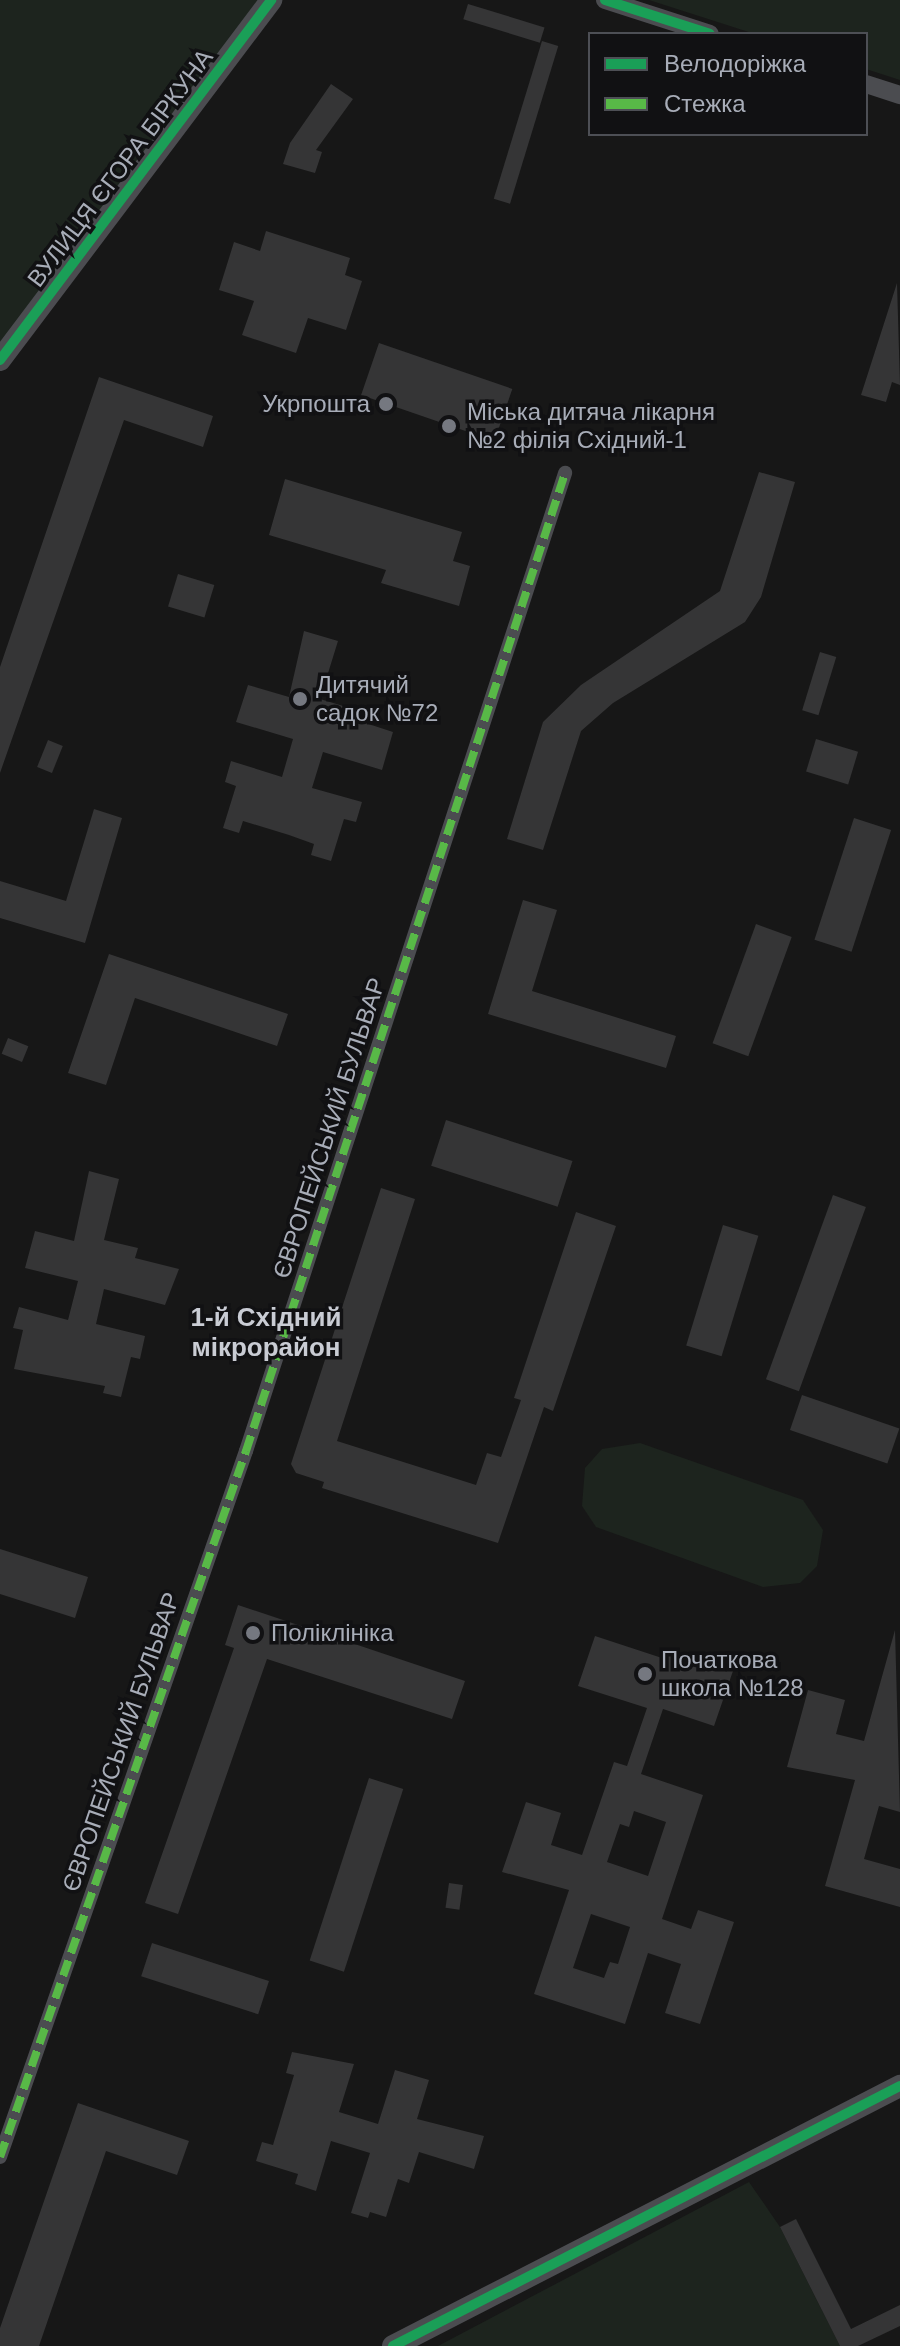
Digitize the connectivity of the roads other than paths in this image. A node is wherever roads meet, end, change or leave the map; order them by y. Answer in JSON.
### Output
{"nodes":[{"id":1,"x":271,"y":0,"type":"edge"},
{"id":2,"x":605,"y":0,"type":"edge"},
{"id":3,"x":704,"y":32,"type":"edge"},
{"id":4,"x":868,"y":85,"type":"edge"},
{"id":5,"x":900,"y":95,"type":"edge"},
{"id":6,"x":0,"y":360,"type":"edge"},
{"id":7,"x":565,"y":473,"type":"dead end"},
{"id":8,"x":900,"y":2086,"type":"edge"},
{"id":9,"x":0,"y":2157,"type":"edge"},
{"id":10,"x":393,"y":2346,"type":"edge"}],
"edges":[{"from":1,"to":6,"type":"street","name":"ВУЛИЦЯ ЄГОРА БІРКУНА"},
{"from":2,"to":3,"type":"street"},
{"from":4,"to":5,"type":"street"},
{"from":7,"to":9,"type":"street","name":"ЄВРОПЕЙСЬКИЙ БУЛЬВАР"},
{"from":8,"to":10,"type":"street"}]}
